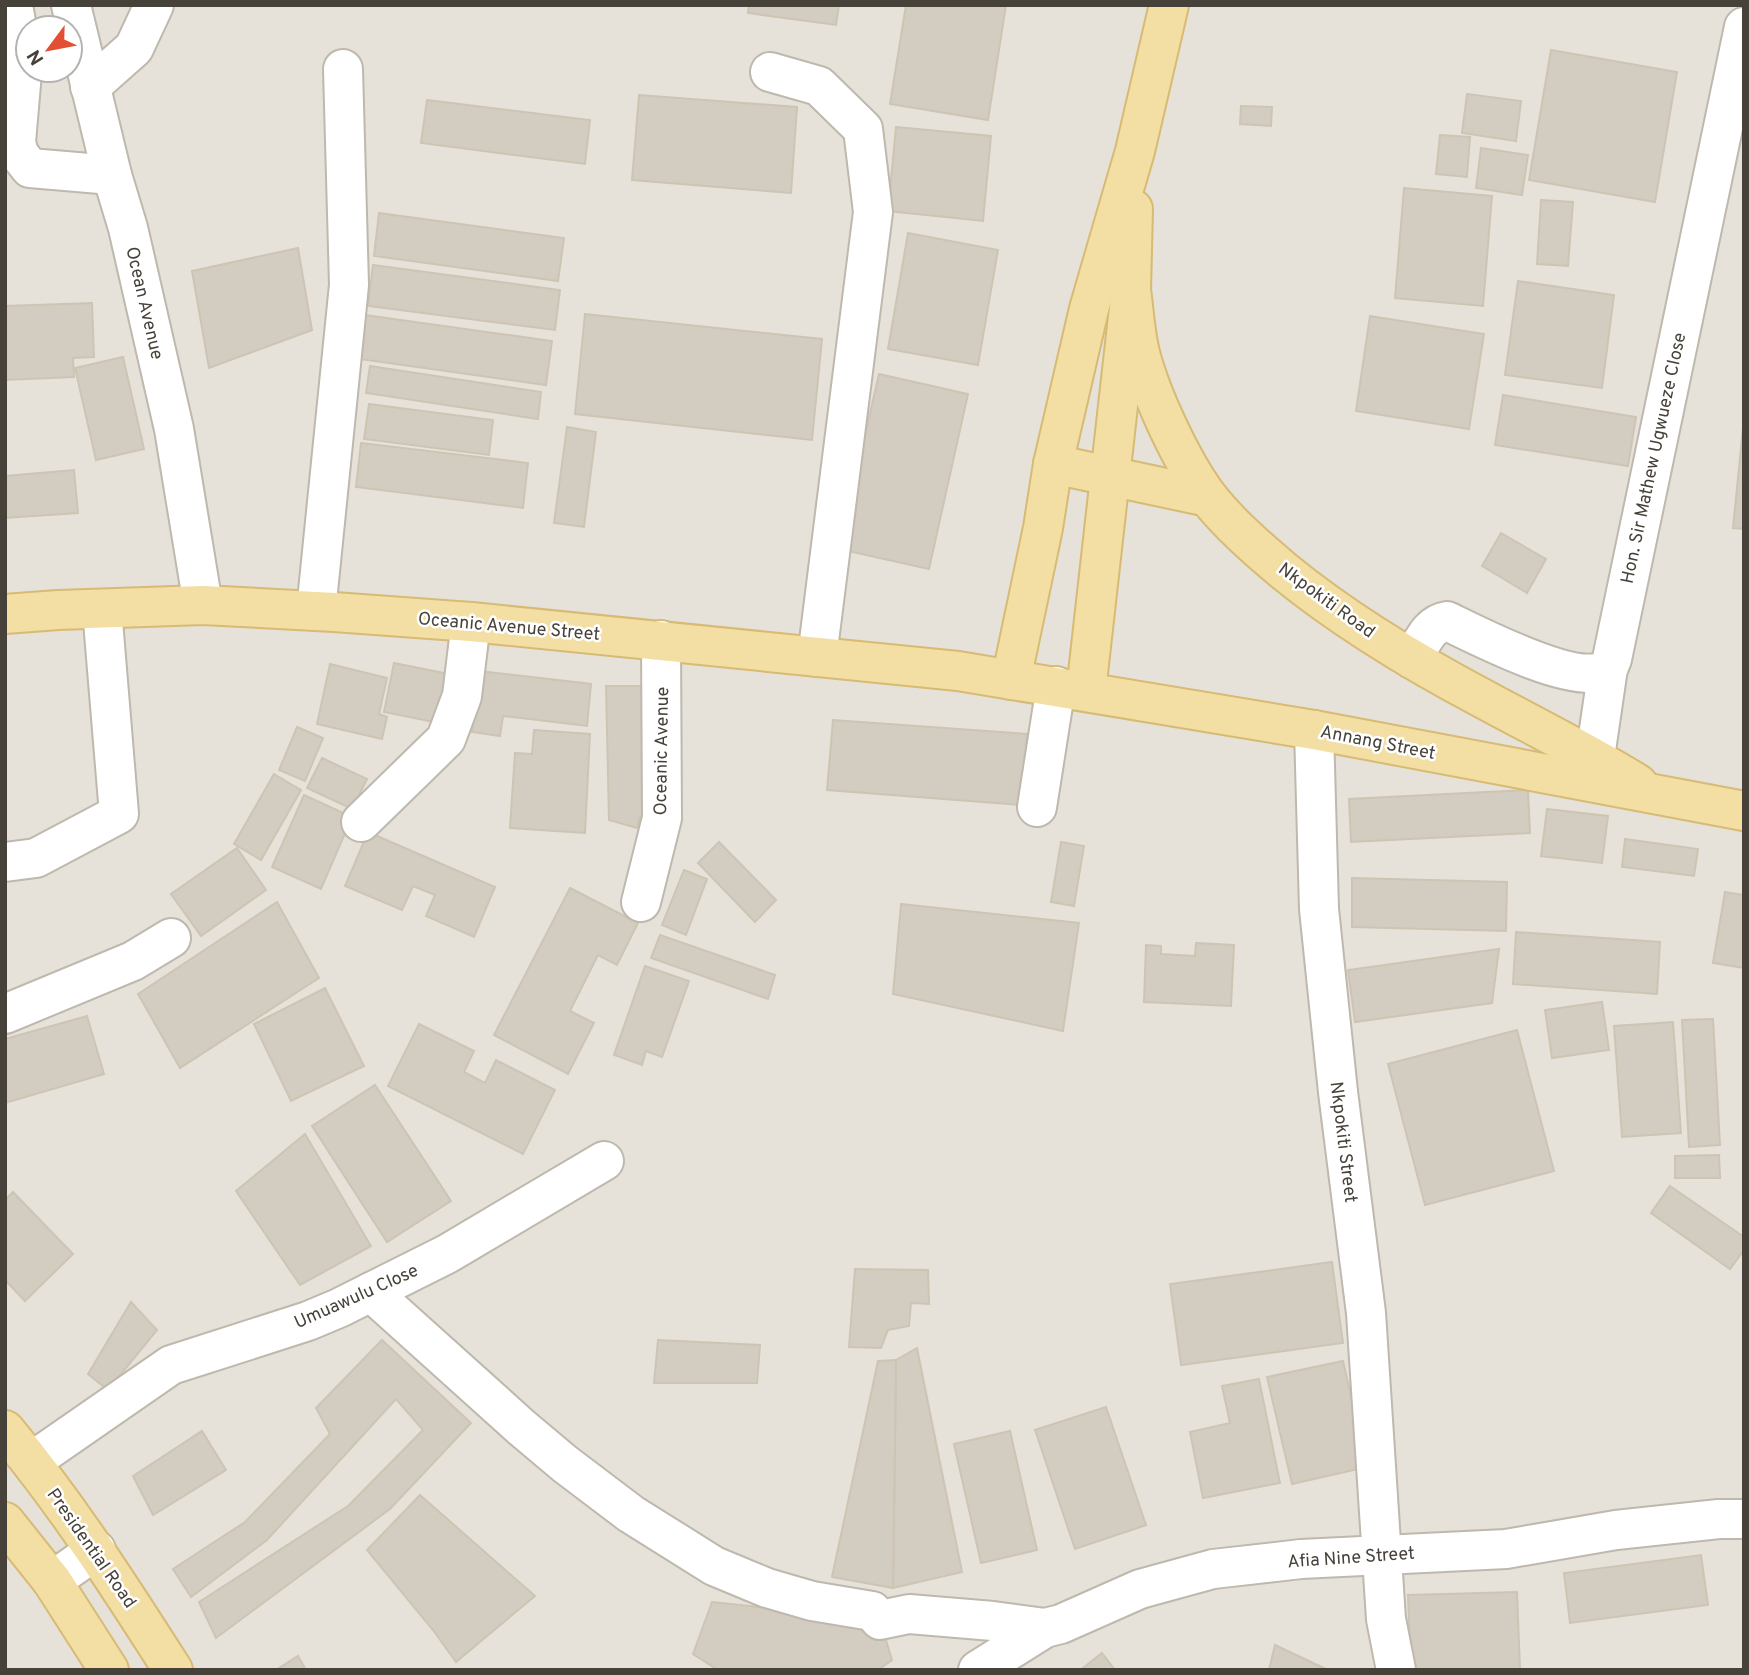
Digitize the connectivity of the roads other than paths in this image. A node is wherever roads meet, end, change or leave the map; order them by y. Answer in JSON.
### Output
{"nodes":[{"id":1,"x":13,"y":5,"type":"edge"},
{"id":2,"x":71,"y":5,"type":"edge"},
{"id":3,"x":154,"y":5,"type":"edge"},
{"id":4,"x":1169,"y":5,"type":"edge"},
{"id":5,"x":1744,"y":27,"type":"edge"},
{"id":6,"x":343,"y":69,"type":"dead end"},
{"id":7,"x":770,"y":72,"type":"dead end"},
{"id":8,"x":90,"y":87,"type":"junction"},
{"id":9,"x":1135,"y":151,"type":"junction"},
{"id":10,"x":112,"y":175,"type":"junction"},
{"id":11,"x":1131,"y":290,"type":"junction"},
{"id":12,"x":1053,"y":464,"type":"junction"},
{"id":13,"x":1111,"y":478,"type":"junction"},
{"id":14,"x":1208,"y":497,"type":"junction"},
{"id":15,"x":203,"y":605,"type":"junction"},
{"id":16,"x":103,"y":609,"type":"junction"},
{"id":17,"x":316,"y":611,"type":"junction"},
{"id":18,"x":5,"y":614,"type":"edge"},
{"id":19,"x":471,"y":622,"type":"junction"},
{"id":20,"x":662,"y":640,"type":"junction"},
{"id":21,"x":817,"y":657,"type":"junction"},
{"id":22,"x":1412,"y":659,"type":"junction"},
{"id":23,"x":1608,"y":668,"type":"junction"},
{"id":24,"x":1012,"y":681,"type":"junction"},
{"id":25,"x":1071,"y":689,"type":"junction"},
{"id":26,"x":1314,"y":730,"type":"junction"},
{"id":27,"x":1595,"y":757,"type":"junction"},
{"id":28,"x":1655,"y":795,"type":"junction"},
{"id":29,"x":1037,"y":807,"type":"dead end"},
{"id":30,"x":1744,"y":811,"type":"edge"},
{"id":31,"x":361,"y":822,"type":"dead end"},
{"id":32,"x":5,"y":862,"type":"edge"},
{"id":33,"x":641,"y":902,"type":"dead end"},
{"id":34,"x":171,"y":938,"type":"dead end"},
{"id":35,"x":5,"y":1014,"type":"edge"},
{"id":36,"x":604,"y":1161,"type":"dead end"},
{"id":37,"x":371,"y":1292,"type":"junction"},
{"id":38,"x":5,"y":1430,"type":"edge"},
{"id":39,"x":31,"y":1462,"type":"junction"},
{"id":40,"x":1744,"y":1519,"type":"edge"},
{"id":41,"x":5,"y":1522,"type":"edge"},
{"id":42,"x":96,"y":1550,"type":"junction"},
{"id":43,"x":1382,"y":1554,"type":"junction"},
{"id":44,"x":52,"y":1581,"type":"junction"},
{"id":45,"x":1045,"y":1628,"type":"junction"},
{"id":46,"x":109,"y":1670,"type":"edge"},
{"id":47,"x":173,"y":1670,"type":"edge"},
{"id":48,"x":978,"y":1670,"type":"edge"},
{"id":49,"x":1396,"y":1670,"type":"edge"}],
"edges":[{"from":1,"to":10,"type":"street"},
{"from":2,"to":8,"type":"street","name":"Ocean Avenue"},
{"from":3,"to":8,"type":"street"},
{"from":4,"to":9,"type":"main road"},
{"from":5,"to":23,"type":"street","name":"Hon. Sir Mathew Ugwueze Close"},
{"from":6,"to":17,"type":"street"},
{"from":7,"to":21,"type":"street"},
{"from":8,"to":10,"type":"street","name":"Ocean Avenue"},
{"from":9,"to":11,"type":"main road"},
{"from":9,"to":12,"type":"main road"},
{"from":10,"to":15,"type":"street","name":"Ocean Avenue"},
{"from":11,"to":13,"type":"main road"},
{"from":11,"to":14,"type":"main road","name":"Nkpokiti Road"},
{"from":12,"to":13,"type":"main road"},
{"from":12,"to":24,"type":"main road"},
{"from":13,"to":14,"type":"main road"},
{"from":13,"to":25,"type":"main road"},
{"from":14,"to":22,"type":"main road","name":"Nkpokiti Road"},
{"from":15,"to":16,"type":"main road","name":"Oceanic Avenue Street"},
{"from":15,"to":17,"type":"main road","name":"Oceanic Avenue Street"},
{"from":16,"to":18,"type":"main road","name":"Oceanic Avenue Street"},
{"from":16,"to":32,"type":"street"},
{"from":17,"to":19,"type":"main road","name":"Oceanic Avenue Street"},
{"from":19,"to":20,"type":"main road","name":"Oceanic Avenue Street"},
{"from":19,"to":31,"type":"street"},
{"from":20,"to":21,"type":"main road","name":"Oceanic Avenue Street"},
{"from":20,"to":33,"type":"street","name":"Oceanic Avenue"},
{"from":21,"to":24,"type":"main road","name":"Oceanic Avenue Street"},
{"from":22,"to":23,"type":"street"},
{"from":22,"to":27,"type":"main road","name":"Nkpokiti Road"},
{"from":23,"to":27,"type":"street","name":"Hon. Sir Mathew Ugwueze Close"},
{"from":24,"to":25,"type":"main road","name":"Annang Street"},
{"from":25,"to":26,"type":"main road","name":"Annang Street"},
{"from":25,"to":29,"type":"street"},
{"from":26,"to":28,"type":"main road","name":"Annang Street"},
{"from":26,"to":43,"type":"street","name":"Nkpokiti Street"},
{"from":27,"to":28,"type":"main road","name":"Nkpokiti Road"},
{"from":28,"to":30,"type":"main road","name":"Annang Street"},
{"from":34,"to":35,"type":"street"},
{"from":36,"to":37,"type":"street","name":"Umuawulu Close"},
{"from":37,"to":39,"type":"street","name":"Umuawulu Close"},
{"from":37,"to":45,"type":"street"},
{"from":38,"to":39,"type":"main road","name":"Presidential Road"},
{"from":39,"to":42,"type":"main road","name":"Presidential Road"},
{"from":40,"to":43,"type":"street","name":"Afia Nine Street"},
{"from":41,"to":44,"type":"main road"},
{"from":42,"to":44,"type":"street"},
{"from":42,"to":47,"type":"main road","name":"Presidential Road"},
{"from":43,"to":45,"type":"street","name":"Afia Nine Street"},
{"from":43,"to":49,"type":"street","name":"Nkpokiti Street"},
{"from":44,"to":46,"type":"main road"},
{"from":45,"to":48,"type":"street","name":"Afia Nine Street"}]}
